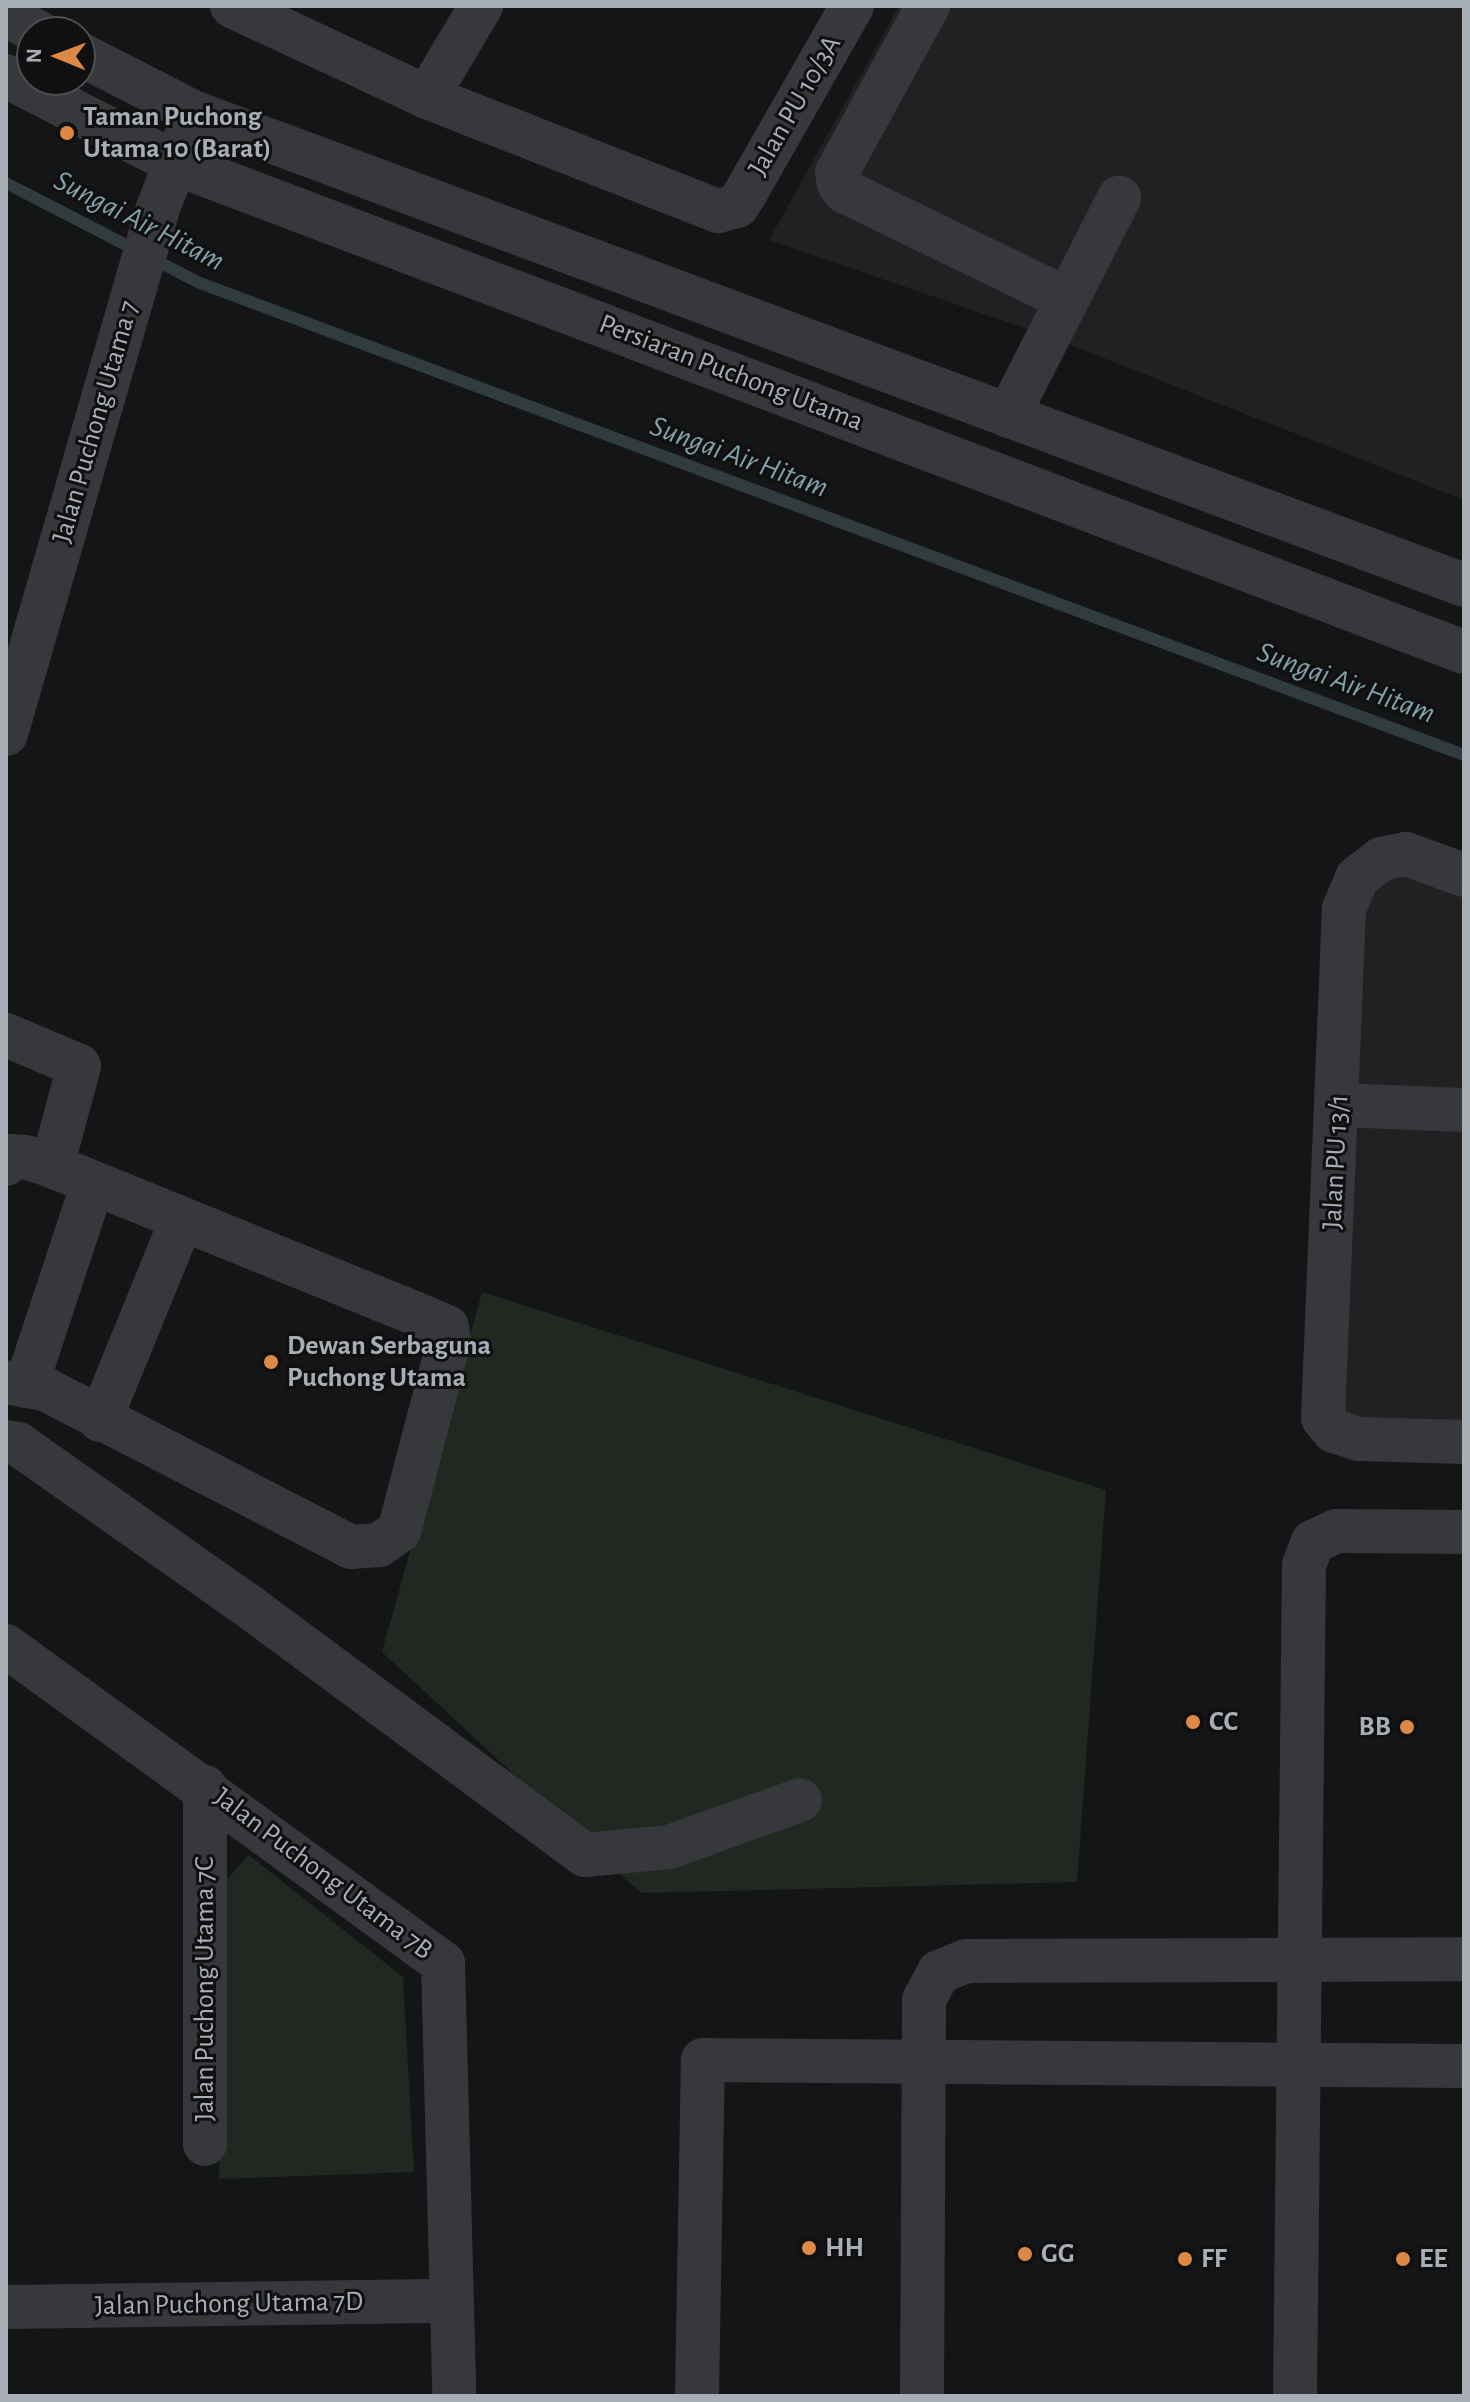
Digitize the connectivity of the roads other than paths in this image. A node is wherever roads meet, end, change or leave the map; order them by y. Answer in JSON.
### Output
{"nodes":[{"id":1,"x":232,"y":6,"type":"edge"},
{"id":2,"x":481,"y":6,"type":"edge"},
{"id":3,"x":852,"y":6,"type":"edge"},
{"id":4,"x":928,"y":6,"type":"edge"},
{"id":5,"x":96,"y":62,"type":"edge"},
{"id":6,"x":6,"y":76,"type":"edge"},
{"id":7,"x":427,"y":97,"type":"junction"},
{"id":8,"x":193,"y":112,"type":"junction"},
{"id":9,"x":177,"y":164,"type":"junction"},
{"id":10,"x":1119,"y":198,"type":"dead end"},
{"id":11,"x":1066,"y":299,"type":"junction"},
{"id":12,"x":1008,"y":416,"type":"junction"},
{"id":13,"x":1464,"y":585,"type":"edge"},
{"id":14,"x":1464,"y":652,"type":"edge"},
{"id":15,"x":9,"y":716,"type":"edge"},
{"id":16,"x":1464,"y":875,"type":"edge"},
{"id":17,"x":6,"y":1035,"type":"edge"},
{"id":18,"x":1339,"y":1105,"type":"junction"},
{"id":19,"x":1464,"y":1110,"type":"edge"},
{"id":20,"x":6,"y":1164,"type":"edge"},
{"id":21,"x":52,"y":1166,"type":"junction"},
{"id":22,"x":93,"y":1183,"type":"junction"},
{"id":23,"x":182,"y":1219,"type":"junction"},
{"id":24,"x":16,"y":1384,"type":"edge"},
{"id":25,"x":100,"y":1420,"type":"junction"},
{"id":26,"x":6,"y":1442,"type":"edge"},
{"id":27,"x":1464,"y":1442,"type":"edge"},
{"id":28,"x":1464,"y":1532,"type":"edge"},
{"id":29,"x":6,"y":1646,"type":"edge"},
{"id":30,"x":205,"y":1787,"type":"junction"},
{"id":31,"x":800,"y":1800,"type":"dead end"},
{"id":32,"x":1464,"y":1959,"type":"edge"},
{"id":33,"x":1300,"y":1962,"type":"junction"},
{"id":34,"x":924,"y":2058,"type":"junction"},
{"id":35,"x":1299,"y":2062,"type":"junction"},
{"id":36,"x":1464,"y":2066,"type":"edge"},
{"id":37,"x":205,"y":2144,"type":"dead end"},
{"id":38,"x":451,"y":2301,"type":"junction"},
{"id":39,"x":6,"y":2307,"type":"edge"},
{"id":40,"x":454,"y":2396,"type":"edge"},
{"id":41,"x":697,"y":2396,"type":"edge"},
{"id":42,"x":922,"y":2396,"type":"edge"},
{"id":43,"x":1295,"y":2396,"type":"edge"}],
"edges":[{"from":1,"to":7,"type":"street"},
{"from":2,"to":7,"type":"street"},
{"from":3,"to":7,"type":"street","name":"Jalan PU 10/3A"},
{"from":4,"to":11,"type":"street"},
{"from":5,"to":8,"type":"street","name":"Persiaran Puchong Utama"},
{"from":6,"to":9,"type":"street","name":"Persiaran Puchong Utama"},
{"from":8,"to":9,"type":"street","name":"Jalan Puchong Utama 7"},
{"from":8,"to":12,"type":"street","name":"Persiaran Puchong Utama"},
{"from":9,"to":14,"type":"street","name":"Persiaran Puchong Utama"},
{"from":9,"to":15,"type":"street","name":"Jalan Puchong Utama 7"},
{"from":10,"to":11,"type":"street"},
{"from":11,"to":12,"type":"street"},
{"from":12,"to":13,"type":"street","name":"Persiaran Puchong Utama"},
{"from":16,"to":18,"type":"street","name":"Jalan PU 13/1"},
{"from":17,"to":21,"type":"street"},
{"from":18,"to":19,"type":"street"},
{"from":18,"to":27,"type":"street","name":"Jalan PU 13/1"},
{"from":20,"to":21,"type":"street"},
{"from":21,"to":22,"type":"street"},
{"from":22,"to":23,"type":"street"},
{"from":22,"to":24,"type":"street"},
{"from":23,"to":25,"type":"street"},
{"from":23,"to":25,"type":"street"},
{"from":24,"to":25,"type":"street"},
{"from":26,"to":31,"type":"street"},
{"from":28,"to":33,"type":"street"},
{"from":29,"to":30,"type":"street","name":"Jalan Puchong Utama 7B"},
{"from":30,"to":37,"type":"street","name":"Jalan Puchong Utama 7C"},
{"from":30,"to":38,"type":"street","name":"Jalan Puchong Utama 7B"},
{"from":32,"to":33,"type":"street"},
{"from":33,"to":34,"type":"street"},
{"from":33,"to":35,"type":"street"},
{"from":34,"to":35,"type":"street"},
{"from":34,"to":41,"type":"street"},
{"from":34,"to":42,"type":"street"},
{"from":35,"to":36,"type":"street"},
{"from":35,"to":43,"type":"street"},
{"from":38,"to":39,"type":"street","name":"Jalan Puchong Utama 7D"},
{"from":38,"to":40,"type":"street","name":"Jalan Puchong Utama 7B"}]}
